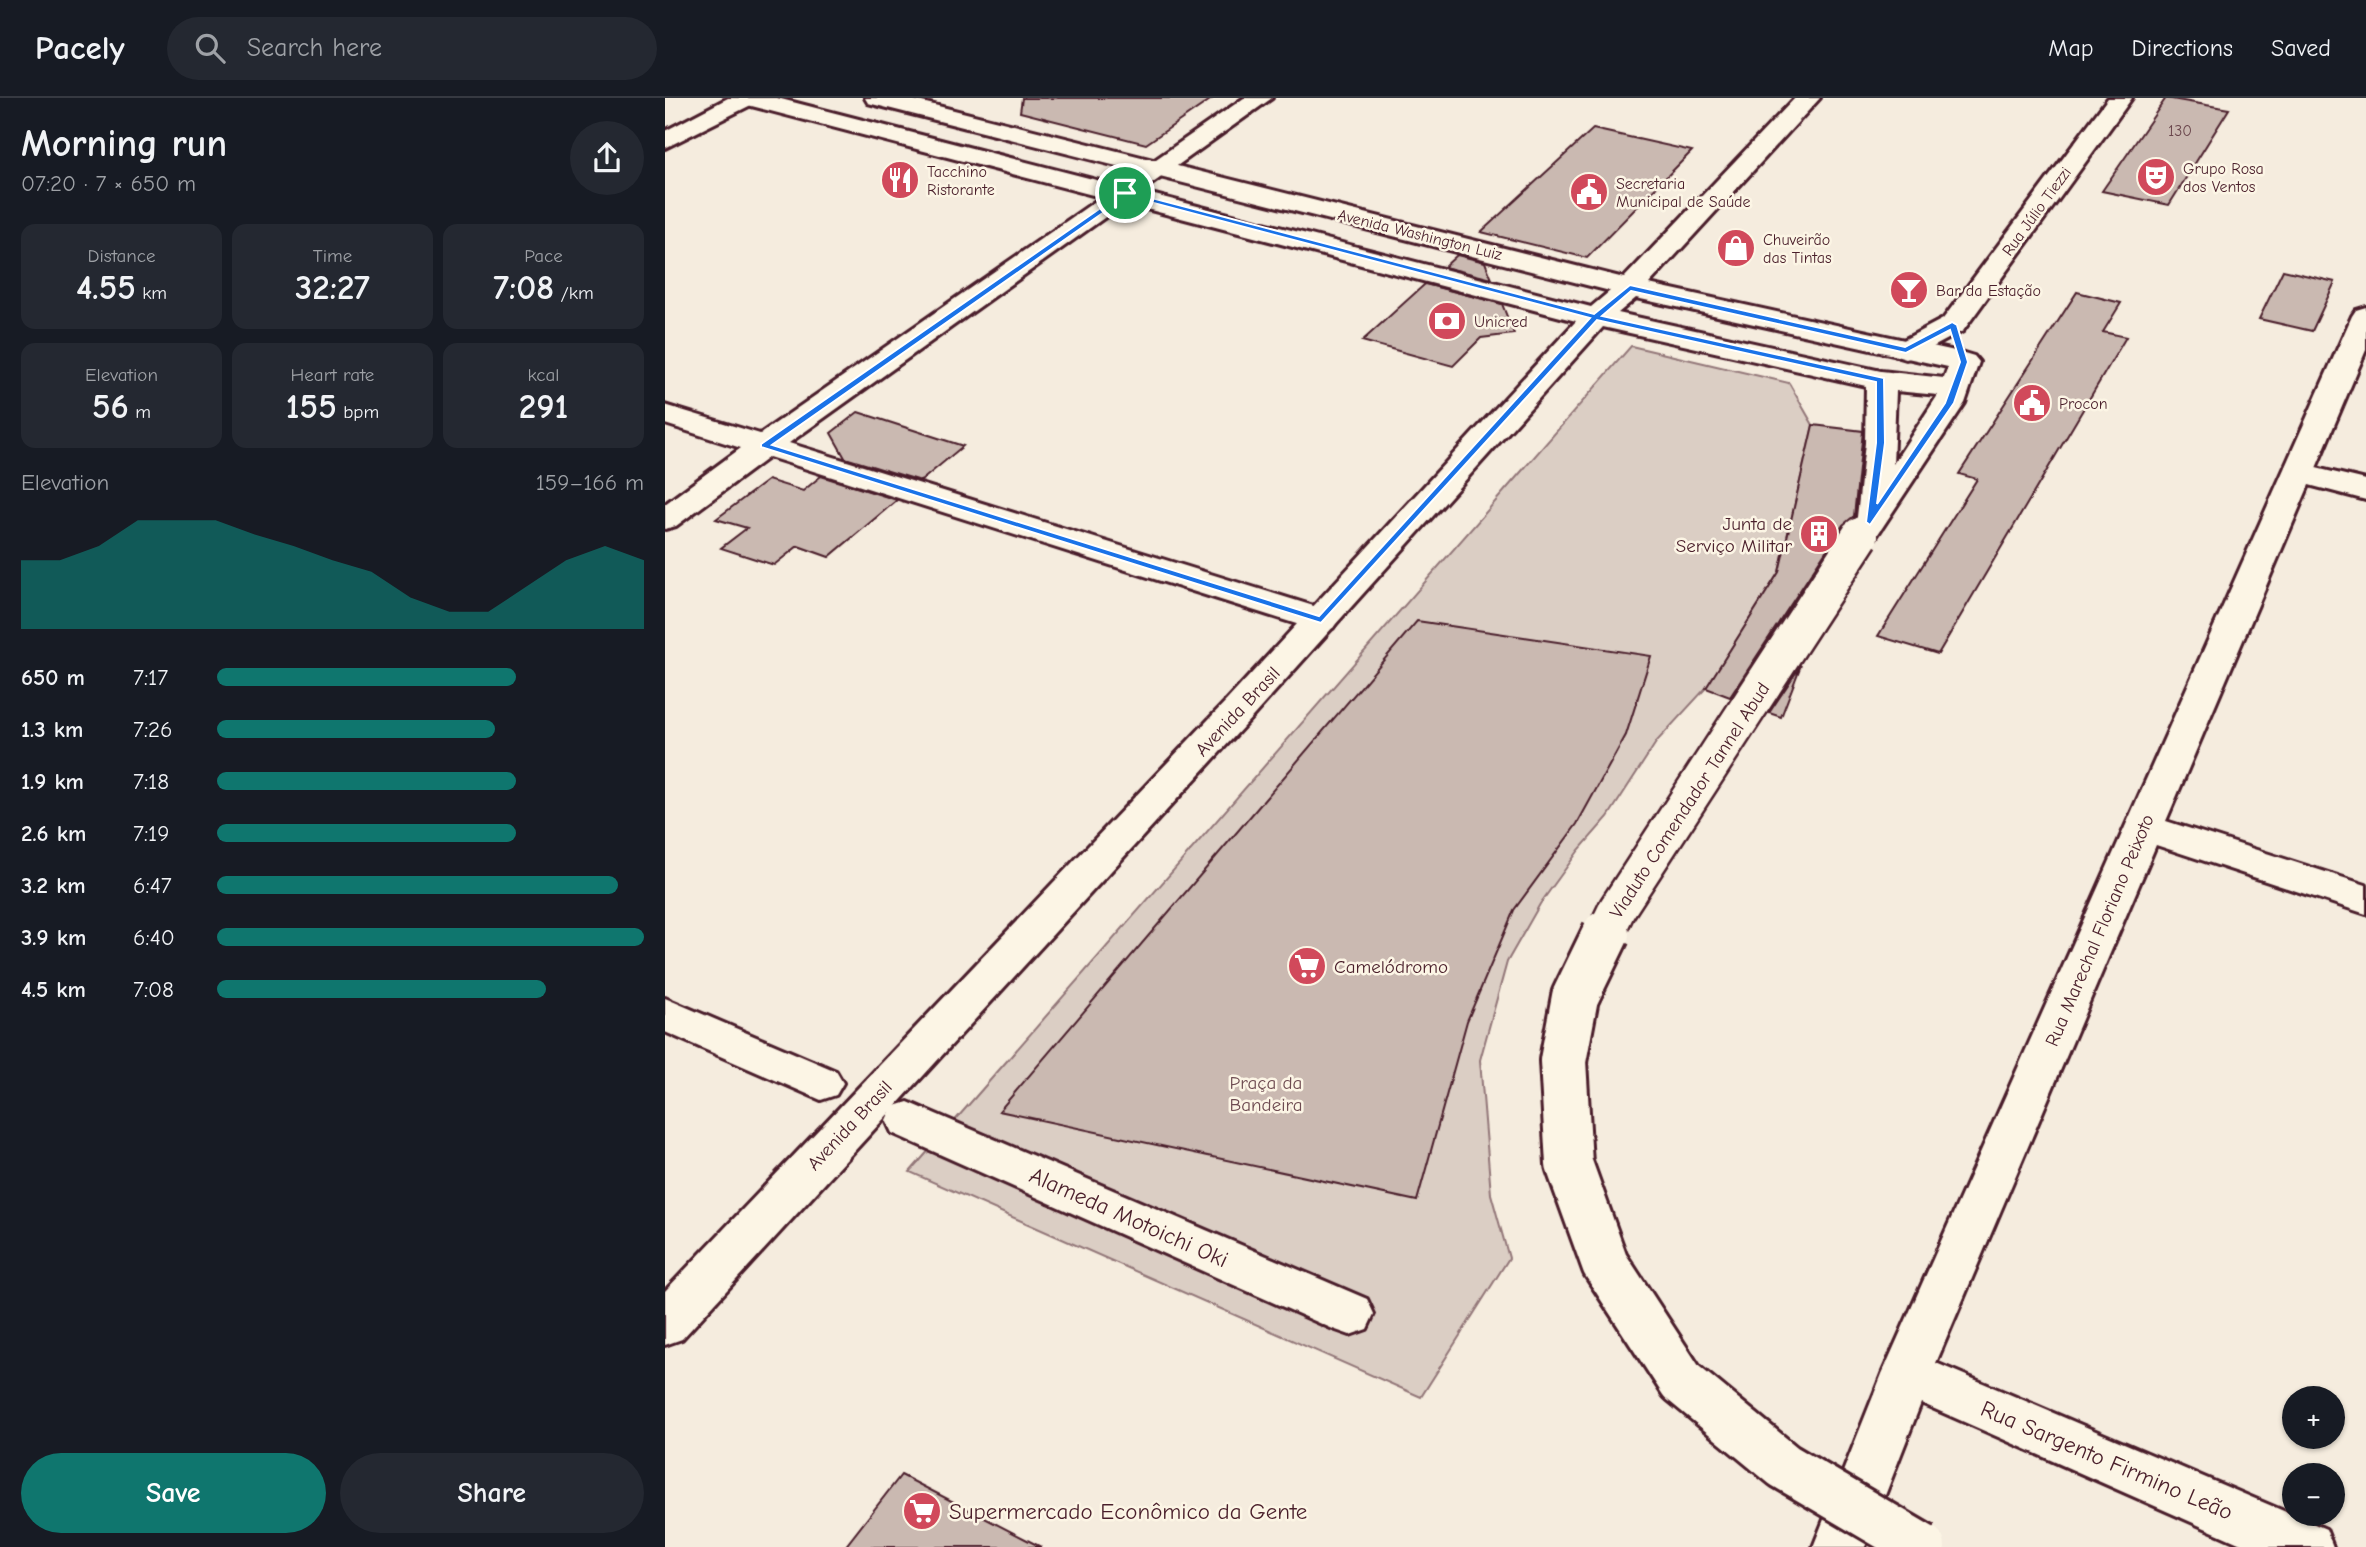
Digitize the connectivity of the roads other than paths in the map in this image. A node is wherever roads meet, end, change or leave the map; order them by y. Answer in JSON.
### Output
{"nodes":[{"id":1,"x":747,"y":98,"type":"edge"},
{"id":2,"x":877,"y":98,"type":"edge"},
{"id":3,"x":1260,"y":98,"type":"edge"},
{"id":4,"x":1808,"y":98,"type":"edge"},
{"id":5,"x":2120,"y":98,"type":"edge"},
{"id":6,"x":665,"y":141,"type":"edge"},
{"id":7,"x":1159,"y":169,"type":"junction"},
{"id":8,"x":1125,"y":193,"type":"junction"},
{"id":9,"x":1630,"y":288,"type":"junction"},
{"id":10,"x":2366,"y":316,"type":"edge"},
{"id":11,"x":1596,"y":317,"type":"junction"},
{"id":12,"x":1952,"y":325,"type":"junction"},
{"id":13,"x":1906,"y":350,"type":"junction"},
{"id":14,"x":1960,"y":375,"type":"junction"},
{"id":15,"x":1881,"y":380,"type":"junction"},
{"id":16,"x":665,"y":414,"type":"edge"},
{"id":17,"x":765,"y":446,"type":"junction"},
{"id":18,"x":2300,"y":473,"type":"junction"},
{"id":19,"x":2366,"y":491,"type":"edge"},
{"id":20,"x":665,"y":519,"type":"edge"},
{"id":21,"x":1865,"y":529,"type":"junction"},
{"id":22,"x":1321,"y":620,"type":"junction"},
{"id":23,"x":2143,"y":827,"type":"junction"},
{"id":24,"x":2366,"y":900,"type":"edge"},
{"id":25,"x":665,"y":1014,"type":"edge"},
{"id":26,"x":821,"y":1083,"type":"dead end"},
{"id":27,"x":908,"y":1120,"type":"dead end"},
{"id":28,"x":1350,"y":1314,"type":"dead end"},
{"id":29,"x":665,"y":1324,"type":"edge"},
{"id":30,"x":1907,"y":1374,"type":"junction"},
{"id":31,"x":1839,"y":1547,"type":"edge"},
{"id":32,"x":1921,"y":1547,"type":"edge"},
{"id":33,"x":2307,"y":1547,"type":"edge"}],
"edges":[{"from":1,"to":6,"type":"street"},
{"from":1,"to":8,"type":"street","name":"Avenida Washington Luiz"},
{"from":2,"to":7,"type":"street","name":"Avenida Washington Luiz"},
{"from":3,"to":7,"type":"street"},
{"from":4,"to":9,"type":"street","name":"Avenida Brasil"},
{"from":5,"to":12,"type":"street","name":"Rua Júlio Tiezzi"},
{"from":7,"to":8,"type":"street"},
{"from":7,"to":9,"type":"street","name":"Avenida Washington Luiz"},
{"from":8,"to":11,"type":"street","name":"Avenida Washington Luiz"},
{"from":8,"to":17,"type":"street"},
{"from":9,"to":11,"type":"street","name":"Avenida Brasil"},
{"from":9,"to":13,"type":"street","name":"Avenida Washington Luiz"},
{"from":10,"to":18,"type":"street","name":"Rua Marechal Floriano Peixoto"},
{"from":11,"to":15,"type":"street","name":"Avenida Washington Luiz"},
{"from":11,"to":22,"type":"street","name":"Avenida Brasil"},
{"from":12,"to":13,"type":"street","name":"Rua Júlio Tiezzi"},
{"from":12,"to":14,"type":"street"},
{"from":13,"to":14,"type":"street","name":"Avenida Washington Luiz"},
{"from":13,"to":15,"type":"street","name":"Rua Júlio Tiezzi"},
{"from":14,"to":15,"type":"street","name":"Avenida Washington Luiz"},
{"from":14,"to":21,"type":"street"},
{"from":15,"to":21,"type":"street","name":"Viaduto Comendador Tannel Abud"},
{"from":16,"to":17,"type":"street"},
{"from":17,"to":20,"type":"street"},
{"from":17,"to":22,"type":"street"},
{"from":18,"to":19,"type":"street"},
{"from":18,"to":23,"type":"street","name":"Rua Marechal Floriano Peixoto"},
{"from":21,"to":32,"type":"street","name":"Viaduto Comendador Tannel Abud","bridge":true},
{"from":22,"to":29,"type":"street","name":"Avenida Brasil"},
{"from":23,"to":24,"type":"street"},
{"from":23,"to":30,"type":"street","name":"Rua Marechal Floriano Peixoto"},
{"from":25,"to":26,"type":"street"},
{"from":27,"to":28,"type":"street","name":"Alameda Motoichi Oki"},
{"from":30,"to":31,"type":"street","name":"Rua Marechal Floriano Peixoto"},
{"from":30,"to":33,"type":"street","name":"Rua Sargento Firmino Leão"}]}
